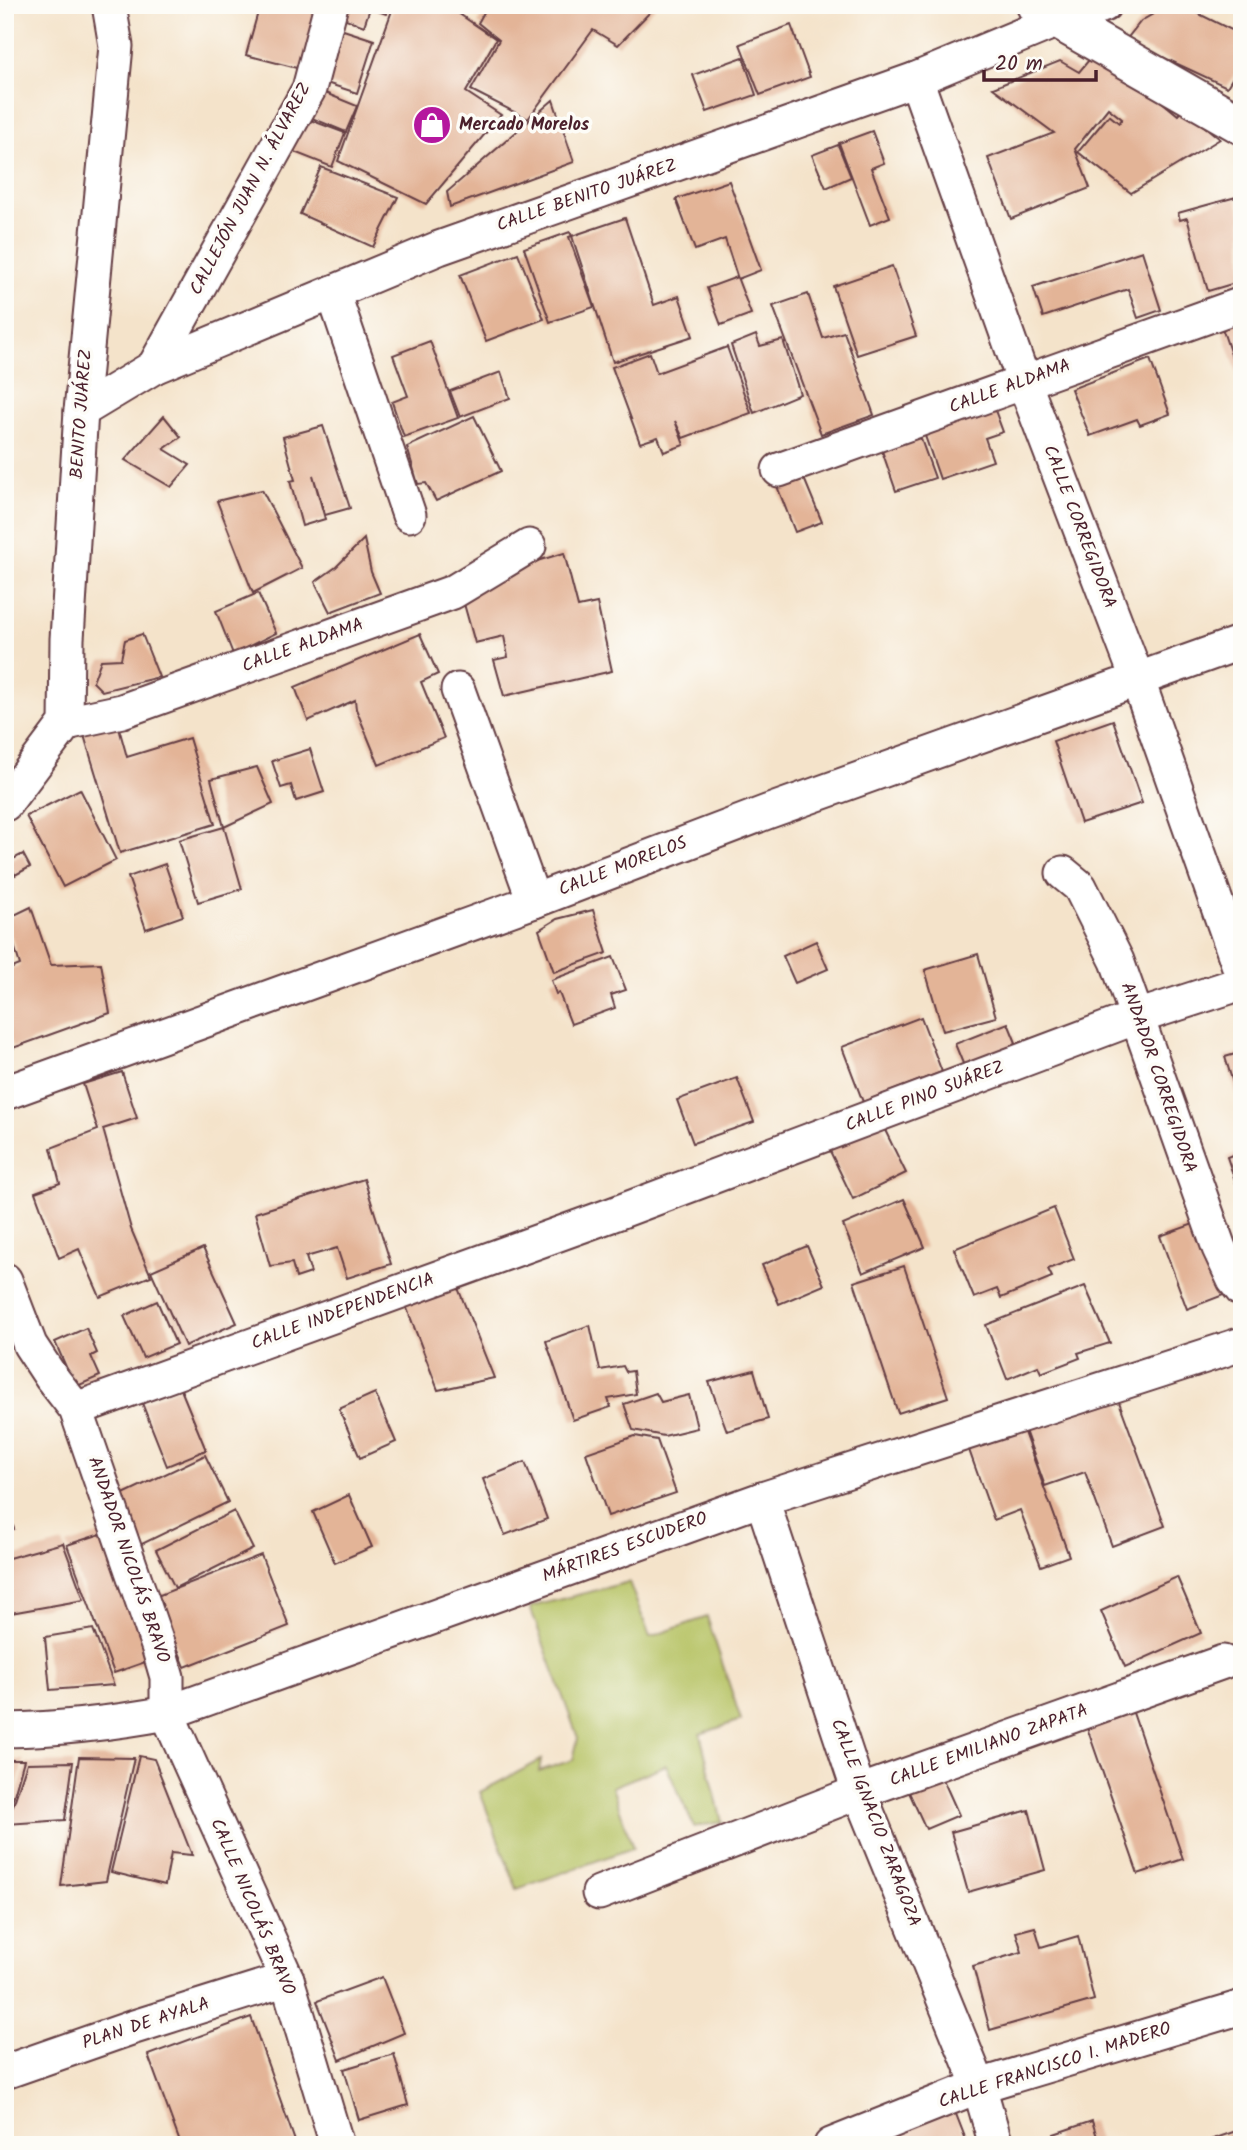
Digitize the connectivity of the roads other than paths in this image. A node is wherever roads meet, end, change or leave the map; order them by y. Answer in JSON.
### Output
{"nodes":[{"id":1,"x":109,"y":5,"type":"edge"},
{"id":2,"x":331,"y":5,"type":"edge"},
{"id":3,"x":1104,"y":5,"type":"edge"},
{"id":4,"x":1047,"y":13,"type":"edge"},
{"id":5,"x":916,"y":79,"type":"junction"},
{"id":6,"x":1242,"y":125,"type":"edge"},
{"id":7,"x":333,"y":292,"type":"junction"},
{"id":8,"x":1242,"y":304,"type":"edge"},
{"id":9,"x":154,"y":367,"type":"junction"},
{"id":10,"x":1024,"y":382,"type":"junction"},
{"id":11,"x":81,"y":411,"type":"junction"},
{"id":12,"x":779,"y":470,"type":"dead end"},
{"id":13,"x":409,"y":515,"type":"dead end"},
{"id":14,"x":529,"y":546,"type":"dead end"},
{"id":15,"x":1242,"y":642,"type":"edge"},
{"id":16,"x":1137,"y":678,"type":"junction"},
{"id":17,"x":458,"y":690,"type":"dead end"},
{"id":18,"x":66,"y":723,"type":"junction"},
{"id":19,"x":5,"y":804,"type":"edge"},
{"id":20,"x":1063,"y":873,"type":"dead end"},
{"id":21,"x":534,"y":901,"type":"junction"},
{"id":22,"x":1242,"y":975,"type":"edge"},
{"id":23,"x":1242,"y":983,"type":"edge"},
{"id":24,"x":1137,"y":1017,"type":"junction"},
{"id":25,"x":5,"y":1093,"type":"edge"},
{"id":26,"x":611,"y":1215,"type":"joint"},
{"id":27,"x":5,"y":1280,"type":"edge"},
{"id":28,"x":1242,"y":1290,"type":"edge"},
{"id":29,"x":1242,"y":1344,"type":"edge"},
{"id":30,"x":18,"y":1349,"type":"edge"},
{"id":31,"x":76,"y":1409,"type":"junction"},
{"id":32,"x":762,"y":1499,"type":"junction"},
{"id":33,"x":1223,"y":1662,"type":"dead end"},
{"id":34,"x":167,"y":1713,"type":"junction"},
{"id":35,"x":5,"y":1730,"type":"edge"},
{"id":36,"x":859,"y":1791,"type":"junction"},
{"id":37,"x":599,"y":1893,"type":"dead end"},
{"id":38,"x":287,"y":1979,"type":"junction"},
{"id":39,"x":1242,"y":2007,"type":"edge"},
{"id":40,"x":5,"y":2072,"type":"edge"},
{"id":41,"x":978,"y":2086,"type":"junction"},
{"id":42,"x":337,"y":2145,"type":"edge"},
{"id":43,"x":831,"y":2145,"type":"edge"},
{"id":44,"x":996,"y":2145,"type":"edge"}],
"edges":[{"from":1,"to":11,"type":"street","name":"BENITO JUÁREZ"},
{"from":2,"to":9,"type":"street","name":"CALLEJÓN JUAN N. ÁLVAREZ"},
{"from":3,"to":4,"type":"street","name":"CALLE BENITO JUÁREZ"},
{"from":4,"to":5,"type":"street","name":"CALLE BENITO JUÁREZ"},
{"from":4,"to":6,"type":"street"},
{"from":5,"to":7,"type":"street","name":"CALLE BENITO JUÁREZ"},
{"from":5,"to":10,"type":"street","name":"CALLE CORREGIDORA"},
{"from":7,"to":9,"type":"street","name":"CALLE BENITO JUÁREZ"},
{"from":7,"to":13,"type":"street"},
{"from":8,"to":10,"type":"street","name":"CALLE ALDAMA"},
{"from":9,"to":11,"type":"street","name":"CALLE BENITO JUÁREZ"},
{"from":10,"to":12,"type":"street","name":"CALLE ALDAMA"},
{"from":10,"to":16,"type":"street","name":"CALLE CORREGIDORA"},
{"from":11,"to":18,"type":"street","name":"BENITO JUÁREZ"},
{"from":14,"to":18,"type":"street","name":"CALLE ALDAMA"},
{"from":15,"to":16,"type":"street","name":"CALLE MORELOS"},
{"from":16,"to":21,"type":"street","name":"CALLE MORELOS"},
{"from":16,"to":22,"type":"street","name":"CALLE CORREGIDORA"},
{"from":17,"to":21,"type":"street"},
{"from":18,"to":19,"type":"street"},
{"from":20,"to":24,"type":"street","name":"ANDADOR CORREGIDORA"},
{"from":21,"to":25,"type":"street","name":"CALLE MORELOS"},
{"from":23,"to":24,"type":"street","name":"CALLE PINO SUÁREZ"},
{"from":24,"to":26,"type":"street","name":"CALLE PINO SUÁREZ"},
{"from":24,"to":28,"type":"street","name":"ANDADOR CORREGIDORA"},
{"from":26,"to":31,"type":"street","name":"CALLE INDEPENDENCIA"},
{"from":27,"to":30,"type":"street","name":"ANDADOR NICOLÁS BRAVO"},
{"from":29,"to":32,"type":"street","name":"MÁRTIRES ESCUDERO"},
{"from":30,"to":31,"type":"street","name":"ANDADOR NICOLÁS BRAVO"},
{"from":31,"to":34,"type":"street","name":"ANDADOR NICOLÁS BRAVO"},
{"from":32,"to":34,"type":"street","name":"MÁRTIRES ESCUDERO"},
{"from":32,"to":36,"type":"street","name":"CALLE IGNACIO ZARAGOZA"},
{"from":33,"to":36,"type":"street","name":"CALLE EMILIANO ZAPATA"},
{"from":34,"to":35,"type":"street","name":"MÁRTIRES ESCUDERO"},
{"from":34,"to":38,"type":"street","name":"CALLE NICOLÁS BRAVO"},
{"from":36,"to":37,"type":"street","name":"CALLE EMILIANO ZAPATA"},
{"from":36,"to":41,"type":"street","name":"CALLE IGNACIO ZARAGOZA"},
{"from":38,"to":40,"type":"street","name":"PLAN DE AYALA"},
{"from":38,"to":42,"type":"street","name":"CALLE NICOLÁS BRAVO"},
{"from":39,"to":41,"type":"street","name":"CALLE FRANCISCO I. MADERO"},
{"from":41,"to":43,"type":"street","name":"CALLE FRANCISCO I. MADERO"},
{"from":41,"to":44,"type":"street","name":"CALLE IGNACIO ZARAGOZA"}]}
